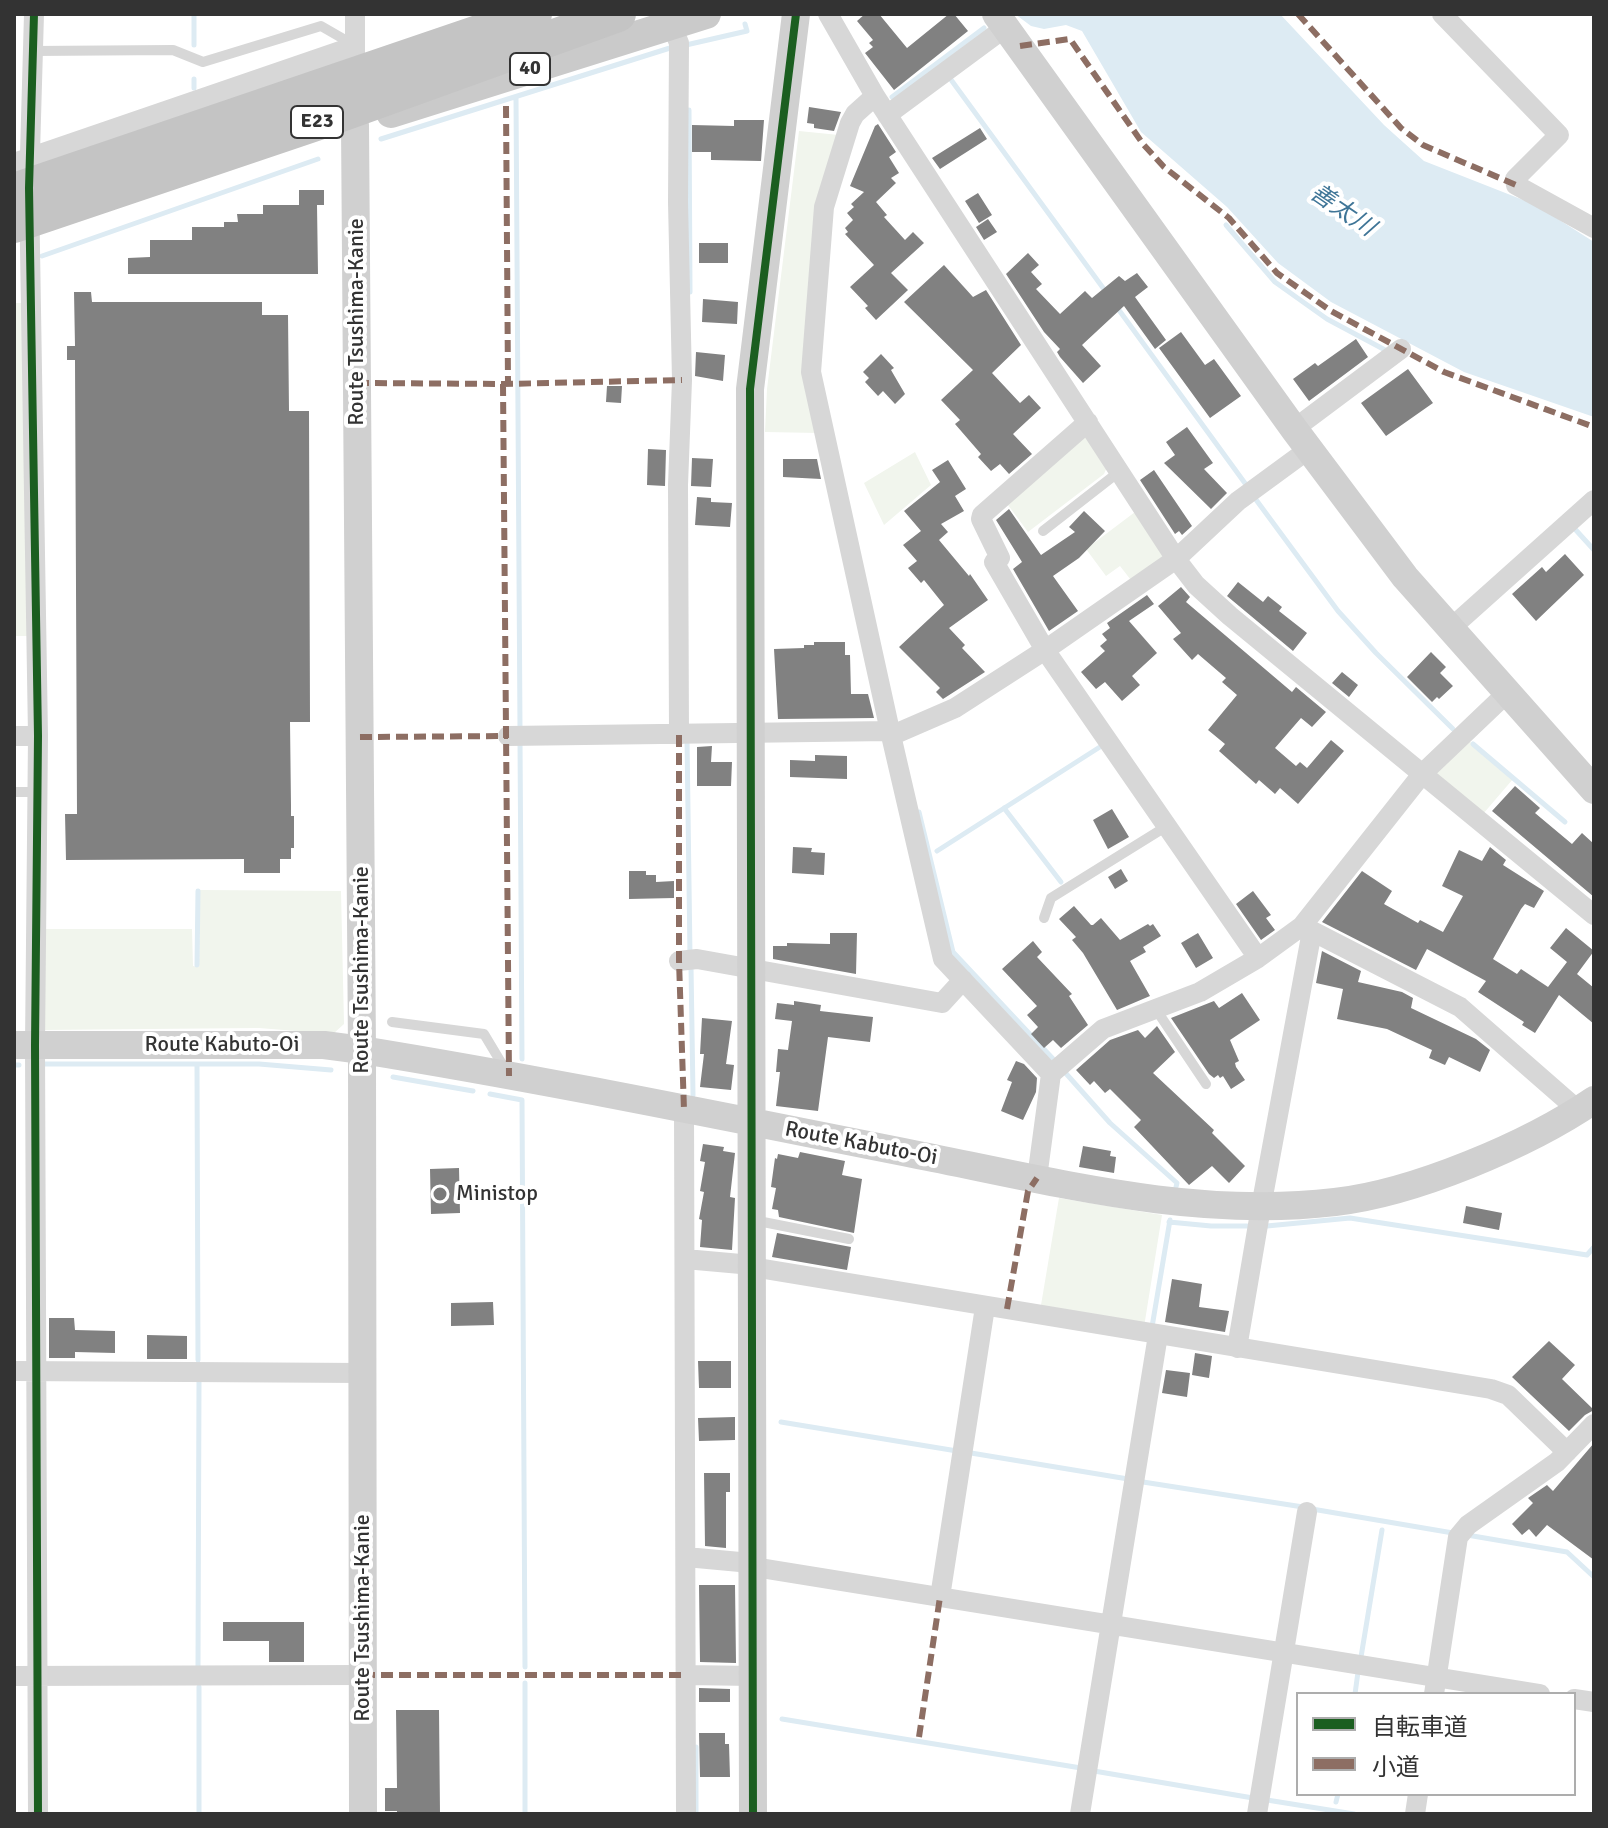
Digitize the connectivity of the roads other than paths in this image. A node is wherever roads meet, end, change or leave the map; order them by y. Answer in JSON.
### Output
{"nodes":[{"id":1,"x":355,"y":14,"type":"edge"},
{"id":2,"x":534,"y":14,"type":"edge"},
{"id":3,"x":618,"y":14,"type":"edge"},
{"id":4,"x":706,"y":14,"type":"edge"},
{"id":5,"x":796,"y":14,"type":"edge"},
{"id":6,"x":828,"y":14,"type":"edge"},
{"id":7,"x":1442,"y":14,"type":"edge"},
{"id":8,"x":669,"y":19,"type":"edge"},
{"id":9,"x":27,"y":20,"type":"edge"},
{"id":10,"x":1001,"y":20,"type":"edge"},
{"id":11,"x":355,"y":46,"type":"junction"},
{"id":12,"x":33,"y":51,"type":"junction"},
{"id":13,"x":875,"y":96,"type":"junction"},
{"id":14,"x":887,"y":115,"type":"junction"},
{"id":15,"x":355,"y":125,"type":"junction"},
{"id":16,"x":22,"y":160,"type":"edge"},
{"id":17,"x":14,"y":191,"type":"edge"},
{"id":18,"x":1594,"y":228,"type":"edge"},
{"id":19,"x":20,"y":233,"type":"edge"},
{"id":20,"x":1401,"y":349,"type":"dead end"},
{"id":21,"x":1088,"y":422,"type":"junction"},
{"id":22,"x":1302,"y":439,"type":"junction"},
{"id":23,"x":1120,"y":471,"type":"junction"},
{"id":24,"x":1594,"y":500,"type":"edge"},
{"id":25,"x":1043,"y":531,"type":"dead end"},
{"id":26,"x":1176,"y":559,"type":"junction"},
{"id":27,"x":1451,"y":628,"type":"junction"},
{"id":28,"x":1045,"y":650,"type":"junction"},
{"id":29,"x":1507,"y":693,"type":"junction"},
{"id":30,"x":897,"y":732,"type":"junction"},
{"id":31,"x":751,"y":733,"type":"junction"},
{"id":32,"x":688,"y":735,"type":"junction"},
{"id":33,"x":14,"y":736,"type":"edge"},
{"id":34,"x":38,"y":736,"type":"junction"},
{"id":35,"x":514,"y":736,"type":"dead end"},
{"id":36,"x":1423,"y":773,"type":"junction"},
{"id":37,"x":1594,"y":790,"type":"edge"},
{"id":38,"x":14,"y":792,"type":"edge"},
{"id":39,"x":38,"y":792,"type":"junction"},
{"id":40,"x":1167,"y":826,"type":"junction"},
{"id":41,"x":1594,"y":915,"type":"edge"},
{"id":42,"x":1044,"y":918,"type":"dead end"},
{"id":43,"x":1307,"y":929,"type":"junction"},
{"id":44,"x":1258,"y":958,"type":"junction"},
{"id":45,"x":688,"y":960,"type":"dead end"},
{"id":46,"x":750,"y":969,"type":"junction"},
{"id":47,"x":963,"y":980,"type":"junction"},
{"id":48,"x":1155,"y":1008,"type":"junction"},
{"id":49,"x":392,"y":1022,"type":"dead end"},
{"id":50,"x":25,"y":1045,"type":"edge"},
{"id":51,"x":362,"y":1050,"type":"junction"},
{"id":52,"x":1057,"y":1069,"type":"junction"},
{"id":53,"x":509,"y":1076,"type":"junction"},
{"id":54,"x":1206,"y":1084,"type":"dead end"},
{"id":55,"x":684,"y":1110,"type":"junction"},
{"id":56,"x":1587,"y":1110,"type":"edge"},
{"id":57,"x":750,"y":1122,"type":"junction"},
{"id":58,"x":1037,"y":1178,"type":"junction"},
{"id":59,"x":1261,"y":1207,"type":"junction"},
{"id":60,"x":752,"y":1219,"type":"junction"},
{"id":61,"x":849,"y":1239,"type":"dead end"},
{"id":62,"x":691,"y":1259,"type":"junction"},
{"id":63,"x":752,"y":1266,"type":"junction"},
{"id":64,"x":985,"y":1307,"type":"junction"},
{"id":65,"x":1158,"y":1335,"type":"junction"},
{"id":66,"x":1237,"y":1348,"type":"junction"},
{"id":67,"x":14,"y":1371,"type":"edge"},
{"id":68,"x":37,"y":1371,"type":"junction"},
{"id":69,"x":362,"y":1373,"type":"junction"},
{"id":70,"x":1594,"y":1424,"type":"edge"},
{"id":71,"x":1567,"y":1452,"type":"junction"},
{"id":72,"x":1307,"y":1512,"type":"dead end"},
{"id":73,"x":692,"y":1557,"type":"junction"},
{"id":74,"x":754,"y":1567,"type":"junction"},
{"id":75,"x":940,"y":1597,"type":"junction"},
{"id":76,"x":1111,"y":1625,"type":"junction"},
{"id":77,"x":1284,"y":1654,"type":"junction"},
{"id":78,"x":363,"y":1675,"type":"junction"},
{"id":79,"x":693,"y":1675,"type":"junction"},
{"id":80,"x":14,"y":1676,"type":"edge"},
{"id":81,"x":38,"y":1676,"type":"junction"},
{"id":82,"x":753,"y":1676,"type":"junction"},
{"id":83,"x":1435,"y":1686,"type":"edge"},
{"id":84,"x":1514,"y":1692,"type":"edge"},
{"id":85,"x":38,"y":1814,"type":"edge"},
{"id":86,"x":363,"y":1814,"type":"edge"},
{"id":87,"x":686,"y":1814,"type":"edge"},
{"id":88,"x":753,"y":1814,"type":"edge"},
{"id":89,"x":1080,"y":1814,"type":"edge"},
{"id":90,"x":1257,"y":1814,"type":"edge"}],
"edges":[{"from":1,"to":11,"type":"street"},
{"from":2,"to":17,"type":"highway","number":"E23","bridge":true},
{"from":3,"to":19,"type":"highway","number":"E23","bridge":true},
{"from":4,"to":8,"type":"main road","number":"40"},
{"from":5,"to":31,"type":"main road"},
{"from":6,"to":13,"type":"street"},
{"from":7,"to":18,"type":"street"},
{"from":8,"to":15,"type":"main road","number":"40"},
{"from":8,"to":32,"type":"street"},
{"from":9,"to":12,"type":"street"},
{"from":10,"to":14,"type":"street"},
{"from":10,"to":22,"type":"main road"},
{"from":11,"to":12,"type":"lane"},
{"from":11,"to":15,"type":"street"},
{"from":11,"to":16,"type":"street"},
{"from":12,"to":16,"type":"street"},
{"from":13,"to":14,"type":"street"},
{"from":13,"to":30,"type":"street"},
{"from":14,"to":21,"type":"street"},
{"from":15,"to":19,"type":"main road","number":"40"},
{"from":15,"to":51,"type":"main road","name":"Route Tsushima-Kanie"},
{"from":16,"to":19,"type":"street"},
{"from":19,"to":34,"type":"street"},
{"from":20,"to":22,"type":"street"},
{"from":21,"to":23,"type":"street"},
{"from":21,"to":28,"type":"street"},
{"from":22,"to":26,"type":"street"},
{"from":22,"to":27,"type":"main road"},
{"from":23,"to":25,"type":"lane"},
{"from":23,"to":26,"type":"street"},
{"from":24,"to":27,"type":"street"},
{"from":26,"to":28,"type":"street"},
{"from":26,"to":36,"type":"street"},
{"from":27,"to":29,"type":"main road"},
{"from":28,"to":30,"type":"street"},
{"from":28,"to":40,"type":"street"},
{"from":29,"to":36,"type":"street"},
{"from":29,"to":37,"type":"main road"},
{"from":30,"to":31,"type":"street"},
{"from":30,"to":47,"type":"street"},
{"from":31,"to":32,"type":"street"},
{"from":31,"to":46,"type":"main road"},
{"from":32,"to":35,"type":"street"},
{"from":33,"to":34,"type":"street"},
{"from":34,"to":39,"type":"street"},
{"from":36,"to":41,"type":"street"},
{"from":36,"to":43,"type":"street"},
{"from":38,"to":39,"type":"lane"},
{"from":39,"to":50,"type":"street"},
{"from":40,"to":42,"type":"lane"},
{"from":40,"to":44,"type":"street"},
{"from":43,"to":44,"type":"street"},
{"from":43,"to":56,"type":"street"},
{"from":43,"to":59,"type":"street"},
{"from":44,"to":48,"type":"street"},
{"from":45,"to":46,"type":"street"},
{"from":46,"to":47,"type":"street"},
{"from":46,"to":57,"type":"main road"},
{"from":47,"to":52,"type":"street"},
{"from":48,"to":52,"type":"street"},
{"from":48,"to":54,"type":"lane"},
{"from":49,"to":53,"type":"lane"},
{"from":50,"to":51,"type":"main road","name":"Route Kabuto-Oi"},
{"from":50,"to":68,"type":"street"},
{"from":51,"to":53,"type":"main road","name":"Route Kabuto-Oi"},
{"from":51,"to":69,"type":"main road","name":"Route Tsushima-Kanie"},
{"from":52,"to":58,"type":"street"},
{"from":53,"to":55,"type":"main road","name":"Route Kabuto-Oi"},
{"from":55,"to":57,"type":"main road","name":"Route Kabuto-Oi"},
{"from":55,"to":62,"type":"street"},
{"from":56,"to":59,"type":"main road","name":"Route Kabuto-Oi"},
{"from":57,"to":58,"type":"main road","name":"Route Kabuto-Oi"},
{"from":57,"to":60,"type":"main road"},
{"from":58,"to":59,"type":"main road","name":"Route Kabuto-Oi"},
{"from":59,"to":66,"type":"street"},
{"from":60,"to":61,"type":"lane"},
{"from":60,"to":63,"type":"main road"},
{"from":62,"to":63,"type":"street"},
{"from":62,"to":73,"type":"street"},
{"from":63,"to":64,"type":"street"},
{"from":63,"to":74,"type":"main road"},
{"from":64,"to":65,"type":"street"},
{"from":64,"to":75,"type":"street"},
{"from":65,"to":66,"type":"street"},
{"from":65,"to":76,"type":"street"},
{"from":66,"to":71,"type":"street"},
{"from":67,"to":68,"type":"street"},
{"from":68,"to":69,"type":"street"},
{"from":68,"to":81,"type":"street"},
{"from":69,"to":78,"type":"main road","name":"Route Tsushima-Kanie"},
{"from":70,"to":71,"type":"street"},
{"from":71,"to":83,"type":"street"},
{"from":72,"to":77,"type":"street"},
{"from":73,"to":74,"type":"street"},
{"from":73,"to":79,"type":"street"},
{"from":74,"to":75,"type":"street"},
{"from":74,"to":82,"type":"main road"},
{"from":75,"to":76,"type":"street"},
{"from":76,"to":77,"type":"street"},
{"from":76,"to":89,"type":"street"},
{"from":77,"to":83,"type":"street"},
{"from":77,"to":90,"type":"street"},
{"from":78,"to":81,"type":"street"},
{"from":78,"to":86,"type":"main road","name":"Route Tsushima-Kanie"},
{"from":79,"to":82,"type":"street"},
{"from":79,"to":87,"type":"street"},
{"from":80,"to":81,"type":"street"},
{"from":81,"to":85,"type":"street"},
{"from":82,"to":88,"type":"main road"},
{"from":83,"to":84,"type":"street"}]}
